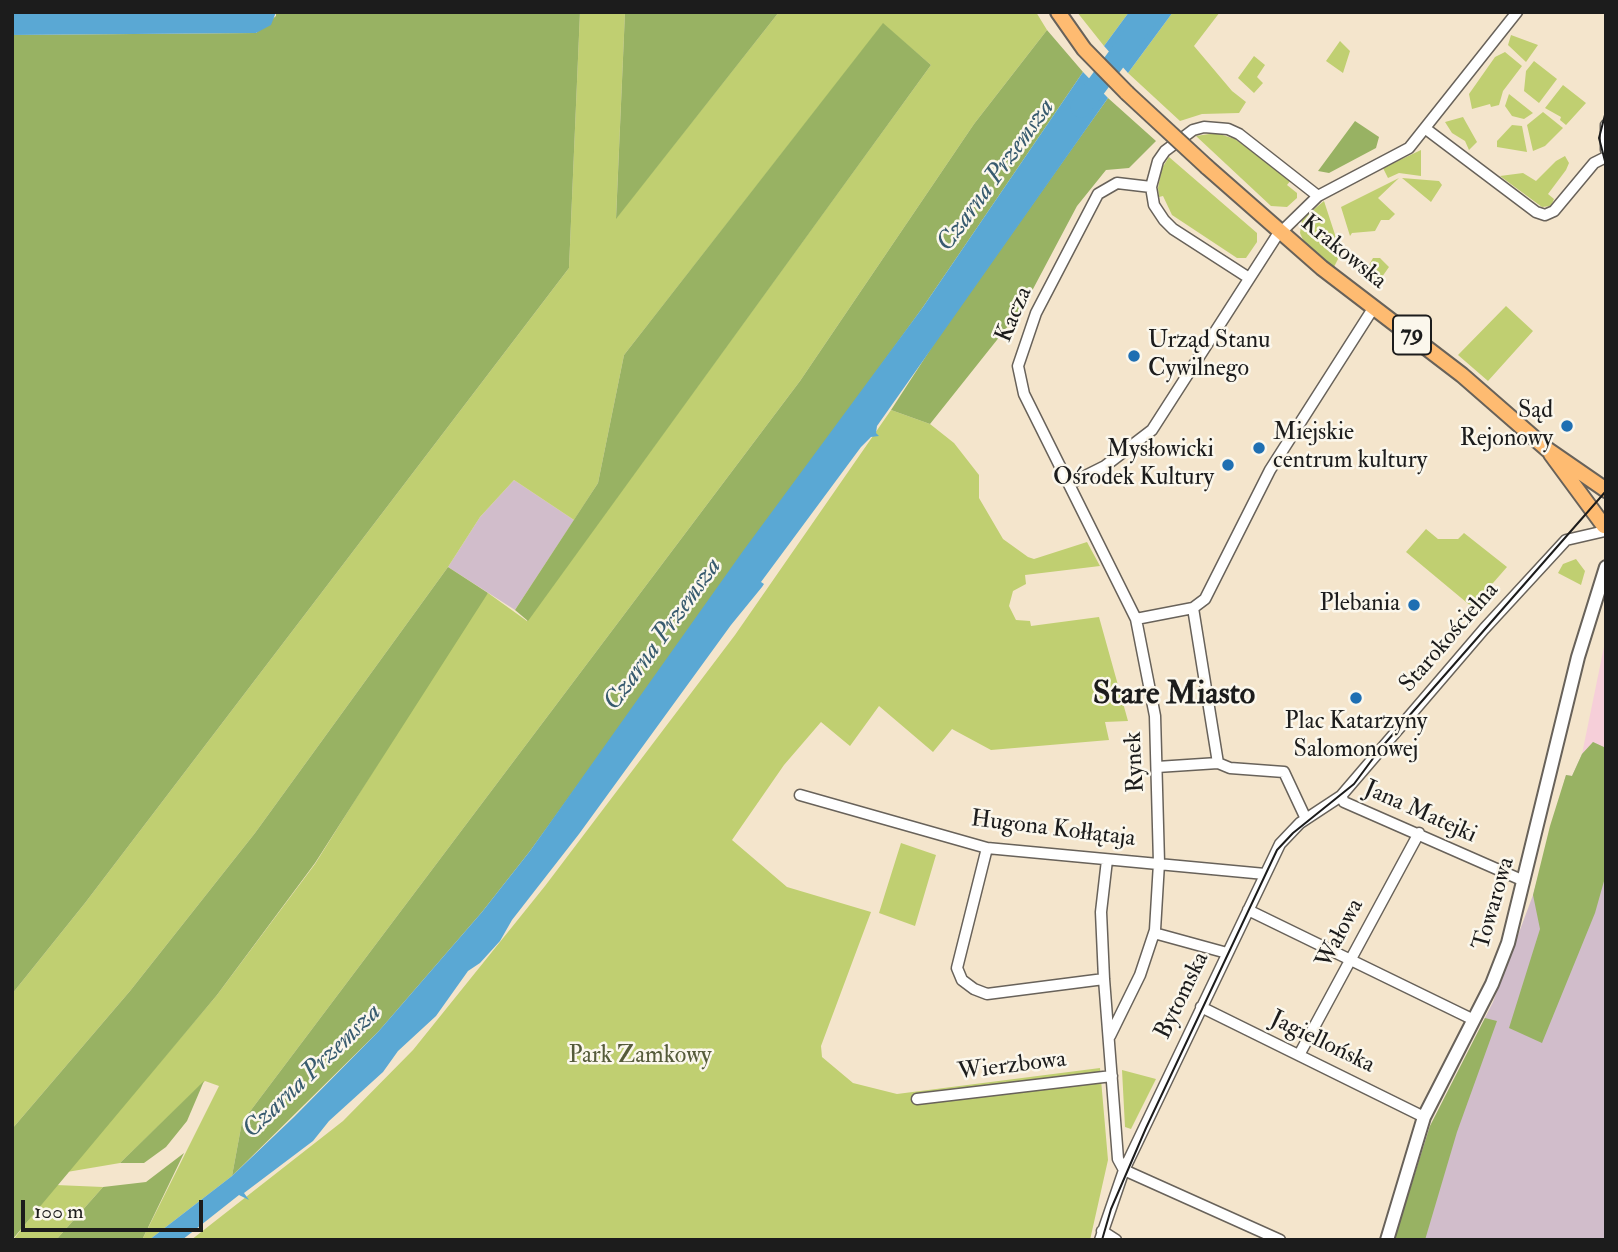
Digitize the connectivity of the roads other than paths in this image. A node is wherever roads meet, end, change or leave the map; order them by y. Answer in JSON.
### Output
{"nodes":[{"id":1,"x":1058,"y":12,"type":"edge"},
{"id":2,"x":1517,"y":12,"type":"edge"},
{"id":3,"x":1606,"y":125,"type":"edge"},
{"id":4,"x":1426,"y":129,"type":"junction"},
{"id":5,"x":1606,"y":150,"type":"edge"},
{"id":6,"x":1606,"y":157,"type":"edge"},
{"id":7,"x":1151,"y":187,"type":"junction"},
{"id":8,"x":1318,"y":196,"type":"junction"},
{"id":9,"x":1281,"y":232,"type":"junction"},
{"id":10,"x":1249,"y":278,"type":"junction"},
{"id":11,"x":1374,"y":307,"type":"junction"},
{"id":12,"x":1548,"y":450,"type":"junction"},
{"id":13,"x":1069,"y":484,"type":"junction"},
{"id":14,"x":1606,"y":490,"type":"edge"},
{"id":15,"x":1605,"y":527,"type":"edge"},
{"id":16,"x":1606,"y":567,"type":"edge"},
{"id":17,"x":1193,"y":608,"type":"junction"},
{"id":18,"x":1136,"y":619,"type":"junction"},
{"id":19,"x":1218,"y":763,"type":"junction"},
{"id":20,"x":1157,"y":767,"type":"junction"},
{"id":21,"x":800,"y":794,"type":"dead end"},
{"id":22,"x":1340,"y":796,"type":"junction"},
{"id":23,"x":1306,"y":819,"type":"junction"},
{"id":24,"x":1419,"y":833,"type":"junction"},
{"id":25,"x":987,"y":848,"type":"junction"},
{"id":26,"x":1107,"y":860,"type":"junction"},
{"id":27,"x":1159,"y":863,"type":"junction"},
{"id":28,"x":1265,"y":874,"type":"junction"},
{"id":29,"x":1524,"y":881,"type":"junction"},
{"id":30,"x":1248,"y":910,"type":"junction"},
{"id":31,"x":1154,"y":933,"type":"junction"},
{"id":32,"x":1227,"y":953,"type":"junction"},
{"id":33,"x":1352,"y":960,"type":"junction"},
{"id":34,"x":1104,"y":979,"type":"junction"},
{"id":35,"x":1201,"y":1007,"type":"junction"},
{"id":36,"x":1474,"y":1020,"type":"junction"},
{"id":37,"x":1110,"y":1036,"type":"junction"},
{"id":38,"x":1299,"y":1055,"type":"junction"},
{"id":39,"x":1112,"y":1076,"type":"junction"},
{"id":40,"x":917,"y":1100,"type":"dead end"},
{"id":41,"x":1424,"y":1117,"type":"junction"},
{"id":42,"x":1125,"y":1170,"type":"junction"},
{"id":43,"x":1101,"y":1235,"type":"edge"},
{"id":44,"x":1116,"y":1240,"type":"edge"},
{"id":45,"x":1280,"y":1240,"type":"edge"},
{"id":46,"x":1387,"y":1240,"type":"edge"}],
"edges":[{"from":1,"to":9,"type":"main road","name":"Krakowska","number":"79","bridge":true},
{"from":2,"to":4,"type":"street"},
{"from":3,"to":5,"type":"street"},
{"from":4,"to":6,"type":"street"},
{"from":4,"to":8,"type":"street"},
{"from":7,"to":8,"type":"street","name":"Krakowska"},
{"from":7,"to":10,"type":"street"},
{"from":7,"to":13,"type":"street","name":"Kacza"},
{"from":8,"to":9,"type":"street"},
{"from":9,"to":10,"type":"street"},
{"from":9,"to":11,"type":"main road","name":"Krakowska","number":"79"},
{"from":10,"to":13,"type":"street"},
{"from":11,"to":12,"type":"main road","name":"Krakowska","number":"79"},
{"from":11,"to":17,"type":"street"},
{"from":12,"to":14,"type":"main road","name":"Krakowska","number":"79"},
{"from":12,"to":15,"type":"main road","name":"Krakowska","number":"79"},
{"from":13,"to":18,"type":"street","name":"Kacza"},
{"from":15,"to":22,"type":"street","name":"Starokościelna"},
{"from":16,"to":29,"type":"street","name":"Towarowa"},
{"from":17,"to":18,"type":"street"},
{"from":17,"to":19,"type":"street"},
{"from":18,"to":20,"type":"street","name":"Rynek"},
{"from":19,"to":20,"type":"street"},
{"from":19,"to":23,"type":"street"},
{"from":20,"to":27,"type":"street","name":"Rynek"},
{"from":21,"to":25,"type":"street","name":"Hugona Kołłątaja"},
{"from":22,"to":23,"type":"street","name":"Bytomska"},
{"from":22,"to":24,"type":"street","name":"Jana Matejki"},
{"from":23,"to":28,"type":"street","name":"Bytomska"},
{"from":24,"to":29,"type":"street","name":"Jana Matejki"},
{"from":24,"to":33,"type":"street","name":"Wałowa"},
{"from":25,"to":26,"type":"street","name":"Hugona Kołłątaja"},
{"from":25,"to":34,"type":"street"},
{"from":26,"to":27,"type":"street","name":"Hugona Kołłątaja"},
{"from":26,"to":34,"type":"street"},
{"from":27,"to":28,"type":"street","name":"Hugona Kołłątaja"},
{"from":27,"to":31,"type":"street","name":"Rynek"},
{"from":28,"to":30,"type":"street","name":"Bytomska"},
{"from":29,"to":36,"type":"street","name":"Towarowa"},
{"from":30,"to":32,"type":"street","name":"Bytomska"},
{"from":30,"to":33,"type":"street"},
{"from":31,"to":32,"type":"street"},
{"from":31,"to":37,"type":"street","name":"Rynek"},
{"from":32,"to":35,"type":"street","name":"Bytomska"},
{"from":33,"to":36,"type":"street"},
{"from":33,"to":38,"type":"street","name":"Wałowa"},
{"from":34,"to":37,"type":"street"},
{"from":35,"to":38,"type":"street","name":"Jagiellońska"},
{"from":35,"to":42,"type":"street","name":"Bytomska"},
{"from":36,"to":41,"type":"street","name":"Towarowa"},
{"from":37,"to":39,"type":"street"},
{"from":38,"to":41,"type":"street","name":"Jagiellońska"},
{"from":39,"to":40,"type":"street","name":"Wierzbowa"},
{"from":39,"to":42,"type":"street"},
{"from":41,"to":46,"type":"street","name":"Towarowa"},
{"from":42,"to":43,"type":"street","name":"Bytomska"},
{"from":42,"to":45,"type":"street"},
{"from":43,"to":44,"type":"street"}]}
